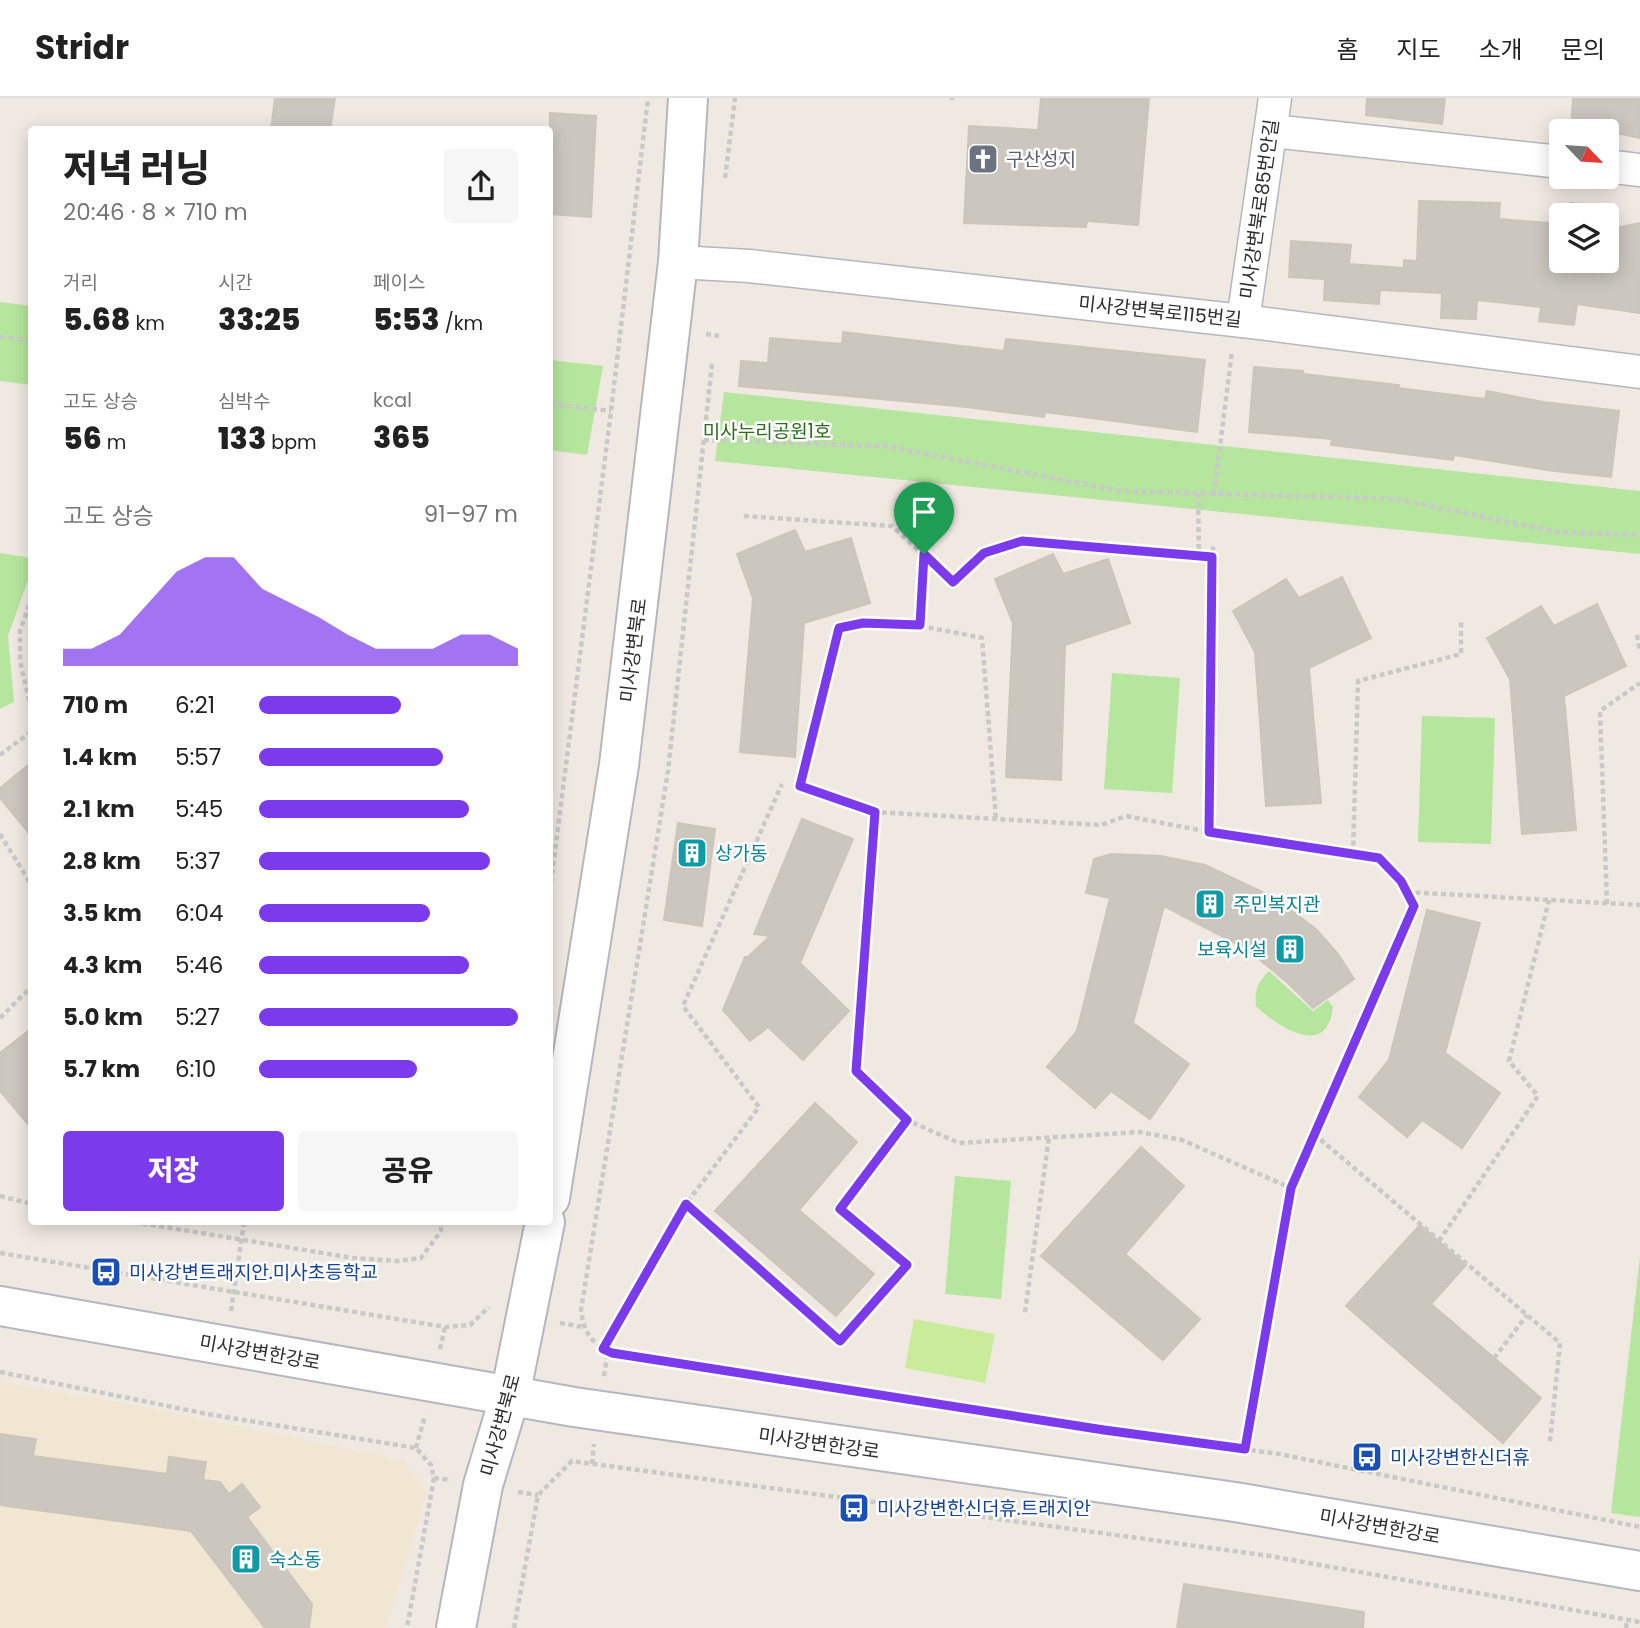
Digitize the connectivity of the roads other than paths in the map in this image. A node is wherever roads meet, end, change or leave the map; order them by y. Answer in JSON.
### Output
{"nodes":[{"id":1,"x":688,"y":98,"type":"edge"},
{"id":2,"x":1275,"y":98,"type":"edge"},
{"id":3,"x":1272,"y":131,"type":"junction"},
{"id":4,"x":1549,"y":161,"type":"edge"},
{"id":5,"x":1619,"y":168,"type":"edge"},
{"id":6,"x":1640,"y":170,"type":"edge"},
{"id":7,"x":678,"y":262,"type":"junction"},
{"id":8,"x":1243,"y":321,"type":"junction"},
{"id":9,"x":1640,"y":372,"type":"edge"},
{"id":10,"x":553,"y":1179,"type":"edge"},
{"id":11,"x":544,"y":1225,"type":"edge"},
{"id":12,"x":0,"y":1306,"type":"edge"},
{"id":13,"x":510,"y":1396,"type":"junction"},
{"id":14,"x":1640,"y":1570,"type":"edge"},
{"id":15,"x":456,"y":1628,"type":"edge"}],
"edges":[{"from":1,"to":7,"type":"street","name":"미사강변북로"},
{"from":2,"to":3,"type":"street","name":"미사강변북로85번안길"},
{"from":3,"to":4,"type":"street"},
{"from":3,"to":8,"type":"street","name":"미사강변북로85번안길"},
{"from":5,"to":6,"type":"street"},
{"from":7,"to":8,"type":"street","name":"미사강변북로115번길"},
{"from":7,"to":10,"type":"street","name":"미사강변북로"},
{"from":8,"to":9,"type":"street","name":"미사강변북로115번길"},
{"from":11,"to":13,"type":"street","name":"미사강변북로"},
{"from":12,"to":13,"type":"street","name":"미사강변한강로"},
{"from":13,"to":14,"type":"street","name":"미사강변한강로"},
{"from":13,"to":15,"type":"street","name":"미사강변북로"}]}
